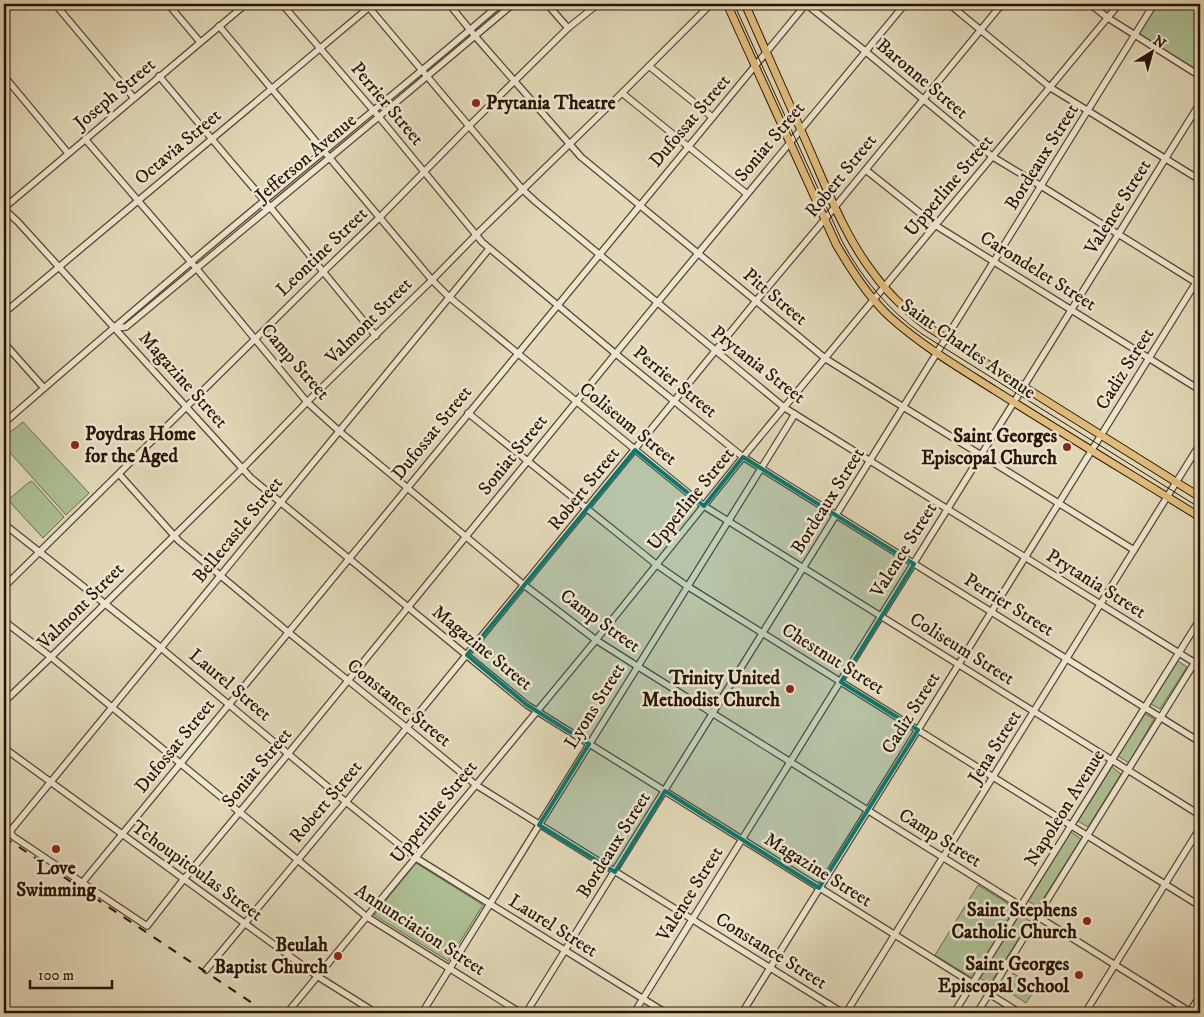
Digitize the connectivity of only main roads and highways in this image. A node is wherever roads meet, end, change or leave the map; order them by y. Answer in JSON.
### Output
{"nodes":[{"id":1,"x":727,"y":4,"type":"edge"},
{"id":2,"x":745,"y":4,"type":"edge"},
{"id":3,"x":1200,"y":497,"type":"edge"},
{"id":4,"x":1200,"y":517,"type":"edge"}],
"edges":[{"from":1,"to":4,"type":"main road","name":"Saint Charles Avenue"},
{"from":2,"to":3,"type":"main road","name":"Saint Charles Avenue"}]}
